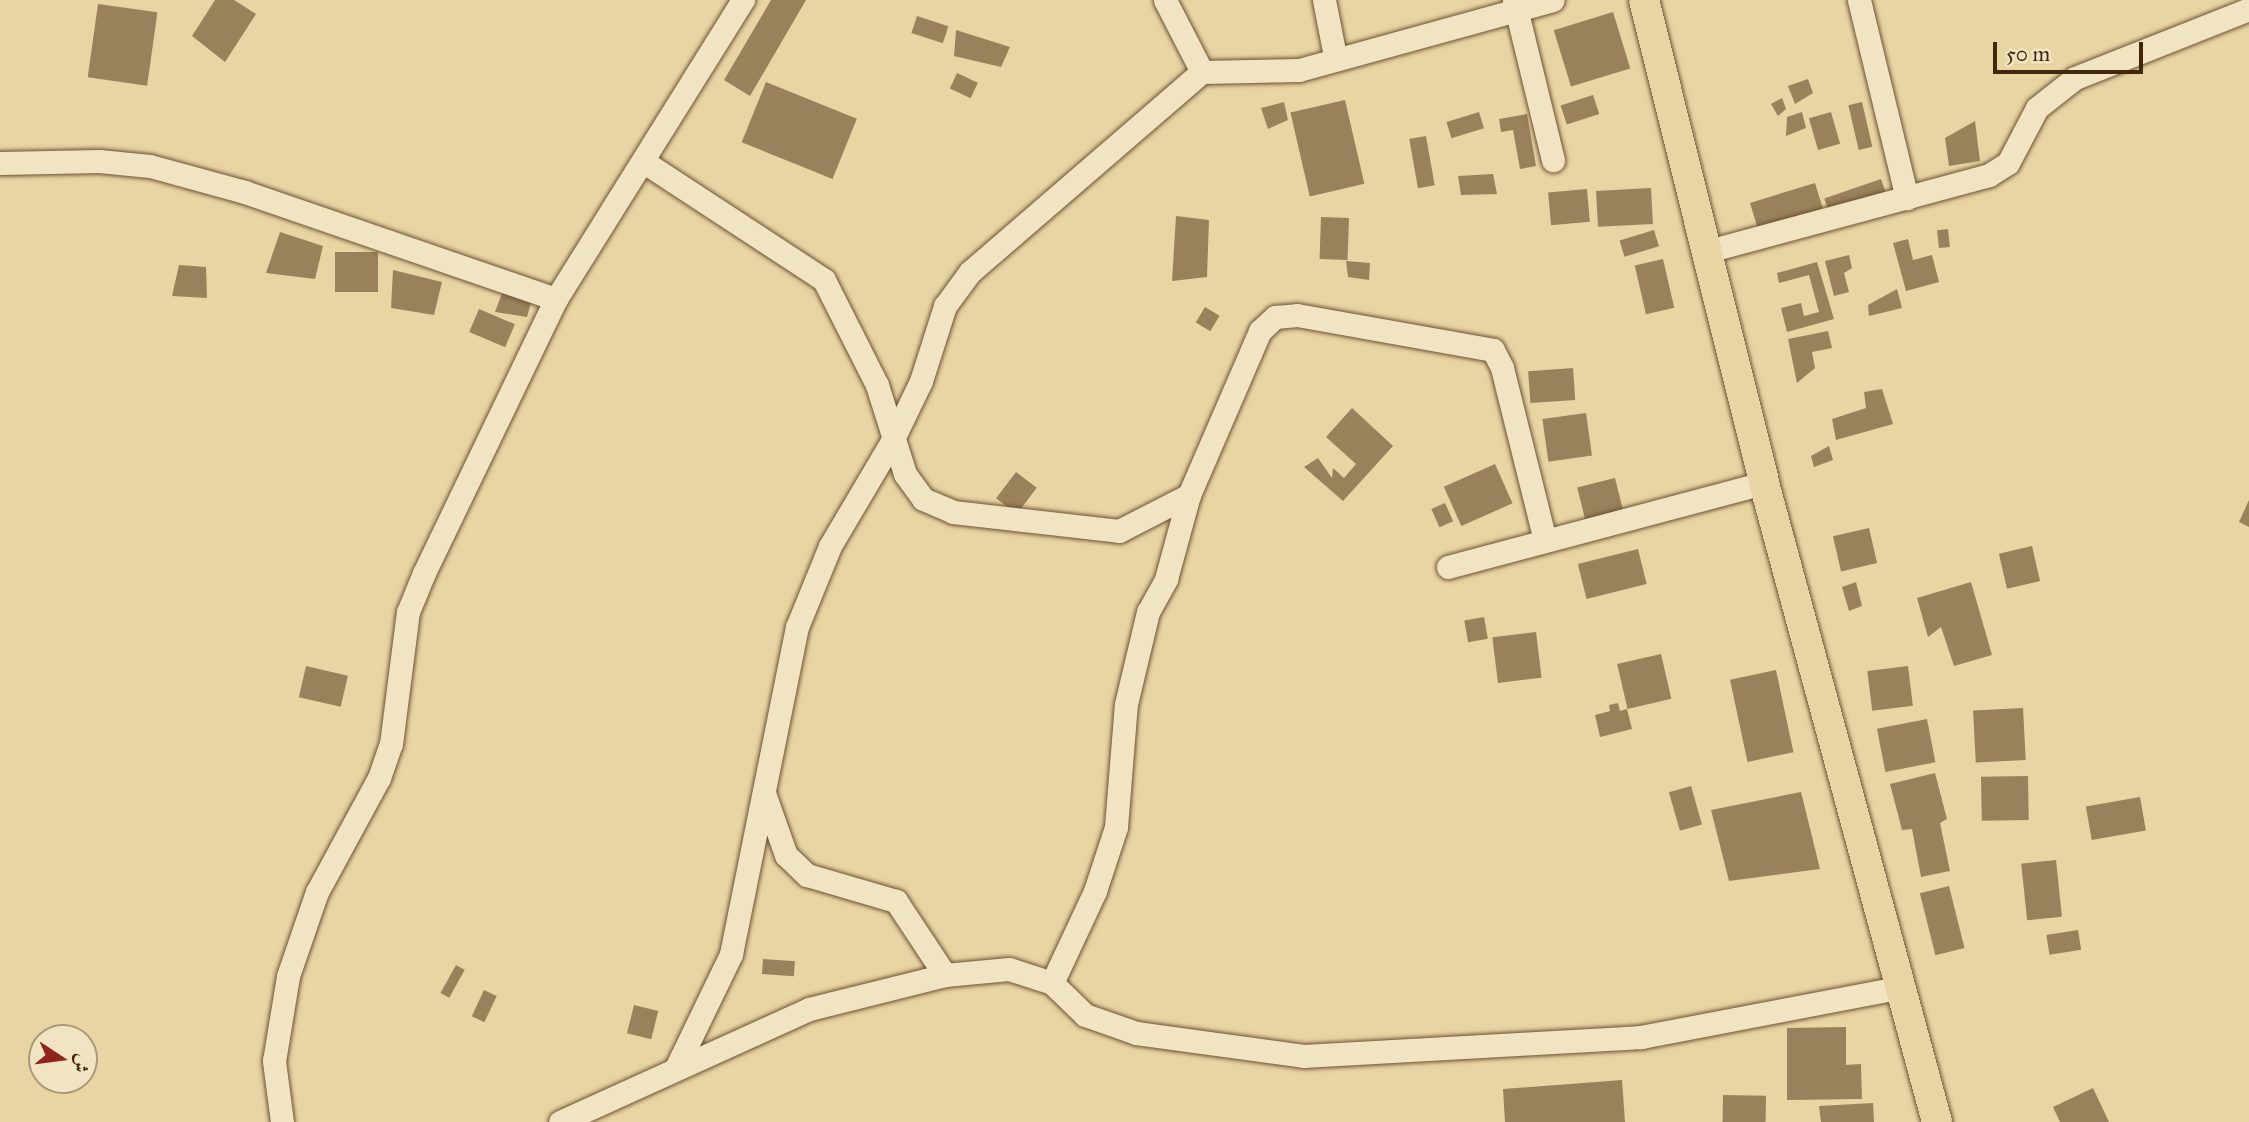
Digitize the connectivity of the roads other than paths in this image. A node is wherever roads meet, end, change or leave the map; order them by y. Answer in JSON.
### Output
{"nodes":[{"id":1,"x":743,"y":0,"type":"edge"},
{"id":2,"x":1165,"y":0,"type":"edge"},
{"id":3,"x":1324,"y":0,"type":"edge"},
{"id":4,"x":1553,"y":0,"type":"edge"},
{"id":5,"x":1644,"y":0,"type":"edge"},
{"id":6,"x":1859,"y":0,"type":"edge"},
{"id":7,"x":1516,"y":6,"type":"edge"},
{"id":8,"x":2249,"y":9,"type":"edge"},
{"id":9,"x":1335,"y":57,"type":"junction"},
{"id":10,"x":1202,"y":72,"type":"junction"},
{"id":11,"x":1553,"y":160,"type":"dead end"},
{"id":12,"x":644,"y":162,"type":"junction"},
{"id":13,"x":0,"y":163,"type":"edge"},
{"id":14,"x":1907,"y":198,"type":"junction"},
{"id":15,"x":1709,"y":251,"type":"junction"},
{"id":16,"x":556,"y":299,"type":"junction"},
{"id":17,"x":892,"y":441,"type":"junction"},
{"id":18,"x":1764,"y":482,"type":"junction"},
{"id":19,"x":1189,"y":495,"type":"junction"},
{"id":20,"x":1545,"y":541,"type":"junction"},
{"id":21,"x":1447,"y":567,"type":"dead end"},
{"id":22,"x":764,"y":793,"type":"junction"},
{"id":23,"x":945,"y":975,"type":"junction"},
{"id":24,"x":1052,"y":983,"type":"junction"},
{"id":25,"x":1899,"y":988,"type":"junction"},
{"id":26,"x":676,"y":1068,"type":"junction"},
{"id":27,"x":282,"y":1122,"type":"edge"},
{"id":28,"x":560,"y":1122,"type":"edge"},
{"id":29,"x":1937,"y":1122,"type":"edge"}],
"edges":[{"from":1,"to":12,"type":"street"},
{"from":2,"to":10,"type":"street"},
{"from":3,"to":9,"type":"street"},
{"from":4,"to":7,"type":"street"},
{"from":5,"to":15,"type":"main road"},
{"from":6,"to":14,"type":"street"},
{"from":7,"to":9,"type":"street"},
{"from":7,"to":11,"type":"street"},
{"from":8,"to":14,"type":"street"},
{"from":9,"to":10,"type":"street"},
{"from":10,"to":17,"type":"street"},
{"from":12,"to":16,"type":"street"},
{"from":12,"to":17,"type":"street"},
{"from":13,"to":16,"type":"street"},
{"from":14,"to":15,"type":"street"},
{"from":15,"to":18,"type":"main road"},
{"from":16,"to":27,"type":"street"},
{"from":17,"to":19,"type":"street"},
{"from":17,"to":22,"type":"street"},
{"from":18,"to":20,"type":"street"},
{"from":18,"to":25,"type":"main road"},
{"from":19,"to":20,"type":"street"},
{"from":19,"to":24,"type":"street"},
{"from":20,"to":21,"type":"street"},
{"from":22,"to":23,"type":"street"},
{"from":22,"to":26,"type":"street"},
{"from":23,"to":24,"type":"street"},
{"from":23,"to":26,"type":"street"},
{"from":24,"to":25,"type":"street"},
{"from":25,"to":29,"type":"main road"},
{"from":26,"to":28,"type":"street"}]}
